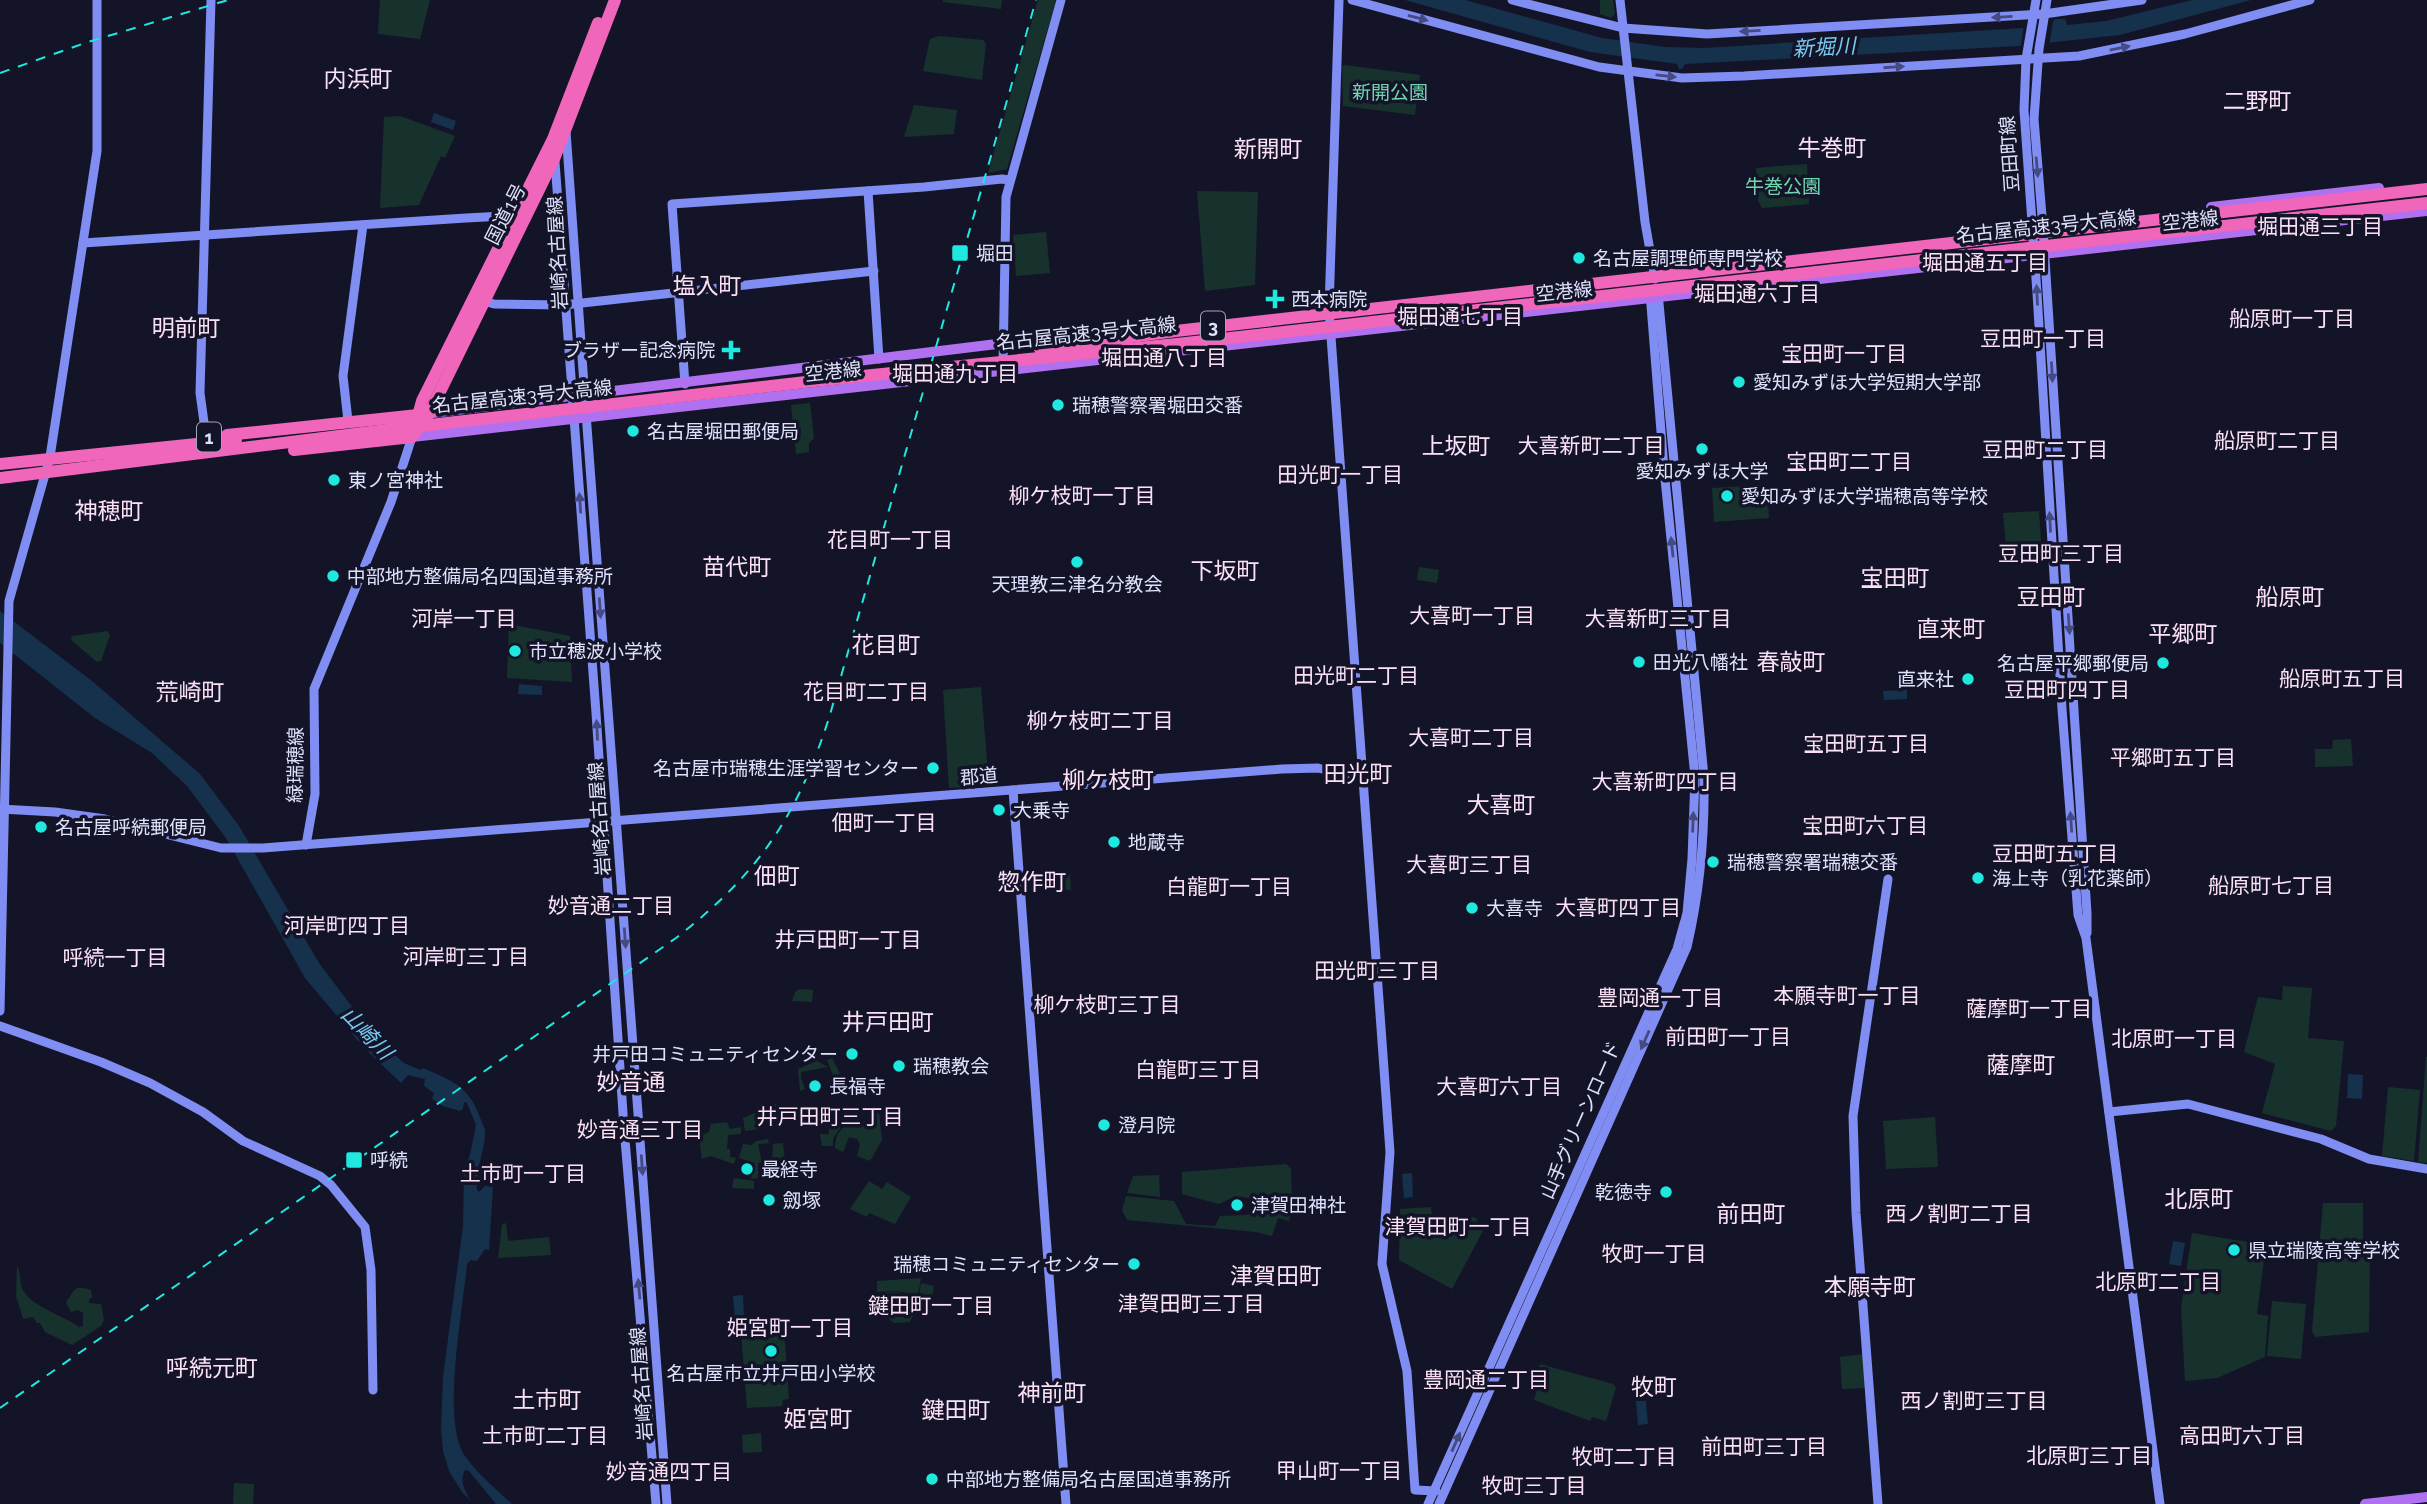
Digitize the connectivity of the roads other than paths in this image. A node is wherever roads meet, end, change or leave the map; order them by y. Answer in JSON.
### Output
{"nodes":[{"id":1,"x":97,"y":0,"type":"edge"},
{"id":2,"x":211,"y":0,"type":"edge"},
{"id":3,"x":606,"y":0,"type":"edge"},
{"id":4,"x":615,"y":0,"type":"edge"},
{"id":5,"x":1061,"y":0,"type":"edge"},
{"id":6,"x":1339,"y":0,"type":"edge"},
{"id":7,"x":1352,"y":0,"type":"edge"},
{"id":8,"x":1512,"y":0,"type":"edge"},
{"id":9,"x":1620,"y":0,"type":"edge"},
{"id":10,"x":2036,"y":0,"type":"edge"},
{"id":11,"x":2047,"y":0,"type":"edge"},
{"id":12,"x":2142,"y":0,"type":"edge"},
{"id":13,"x":2310,"y":0,"type":"edge"},
{"id":14,"x":2038,"y":19,"type":"junction"},
{"id":15,"x":1623,"y":31,"type":"junction"},
{"id":16,"x":2038,"y":54,"type":"junction"},
{"id":17,"x":2027,"y":55,"type":"junction"},
{"id":18,"x":1627,"y":68,"type":"junction"},
{"id":19,"x":574,"y":96,"type":"junction"},
{"id":20,"x":566,"y":131,"type":"junction"},
{"id":21,"x":553,"y":139,"type":"junction"},
{"id":22,"x":554,"y":159,"type":"junction"},
{"id":23,"x":1009,"y":180,"type":"junction"},
{"id":24,"x":2427,"y":183,"type":"edge"},
{"id":25,"x":2427,"y":189,"type":"edge"},
{"id":26,"x":868,"y":191,"type":"junction"},
{"id":27,"x":2427,"y":200,"type":"edge"},
{"id":28,"x":2427,"y":211,"type":"edge"},
{"id":29,"x":2204,"y":213,"type":"junction"},
{"id":30,"x":513,"y":219,"type":"junction"},
{"id":31,"x":363,"y":225,"type":"junction"},
{"id":32,"x":2038,"y":229,"type":"junction"},
{"id":33,"x":205,"y":236,"type":"junction"},
{"id":34,"x":83,"y":243,"type":"junction"},
{"id":35,"x":2039,"y":256,"type":"junction"},
{"id":36,"x":1685,"y":269,"type":"junction"},
{"id":37,"x":874,"y":271,"type":"junction"},
{"id":38,"x":1653,"y":273,"type":"junction"},
{"id":39,"x":679,"y":292,"type":"junction"},
{"id":40,"x":1654,"y":299,"type":"junction"},
{"id":41,"x":483,"y":300,"type":"junction"},
{"id":42,"x":1537,"y":303,"type":"junction"},
{"id":43,"x":577,"y":304,"type":"junction"},
{"id":44,"x":564,"y":306,"type":"junction"},
{"id":45,"x":1329,"y":309,"type":"junction"},
{"id":46,"x":1331,"y":335,"type":"junction"},
{"id":47,"x":1005,"y":344,"type":"junction"},
{"id":48,"x":1141,"y":356,"type":"junction"},
{"id":49,"x":879,"y":359,"type":"junction"},
{"id":50,"x":1002,"y":371,"type":"junction"},
{"id":51,"x":685,"y":384,"type":"junction"},
{"id":52,"x":584,"y":395,"type":"junction"},
{"id":53,"x":571,"y":396,"type":"junction"},
{"id":54,"x":424,"y":414,"type":"junction"},
{"id":55,"x":586,"y":418,"type":"junction"},
{"id":56,"x":573,"y":419,"type":"junction"},
{"id":57,"x":348,"y":421,"type":"junction"},
{"id":58,"x":206,"y":437,"type":"junction"},
{"id":59,"x":412,"y":437,"type":"junction"},
{"id":60,"x":142,"y":444,"type":"junction"},
{"id":61,"x":50,"y":457,"type":"junction"},
{"id":62,"x":0,"y":463,"type":"edge"},
{"id":63,"x":0,"y":472,"type":"edge"},
{"id":64,"x":0,"y":478,"type":"edge"},
{"id":65,"x":44,"y":479,"type":"junction"},
{"id":66,"x":0,"y":484,"type":"edge"},
{"id":67,"x":1363,"y":779,"type":"junction"},
{"id":68,"x":1013,"y":790,"type":"junction"},
{"id":69,"x":2,"y":809,"type":"edge"},
{"id":70,"x":618,"y":821,"type":"junction"},
{"id":71,"x":602,"y":822,"type":"junction"},
{"id":72,"x":306,"y":845,"type":"junction"},
{"id":73,"x":1888,"y":879,"type":"dead end"},
{"id":74,"x":0,"y":1012,"type":"edge"},
{"id":75,"x":0,"y":1026,"type":"edge"},
{"id":76,"x":2109,"y":1112,"type":"junction"},
{"id":77,"x":2427,"y":1169,"type":"edge"},
{"id":78,"x":373,"y":1390,"type":"dead end"},
{"id":79,"x":1447,"y":1486,"type":"junction"},
{"id":80,"x":1433,"y":1492,"type":"junction"},
{"id":81,"x":2427,"y":1497,"type":"edge"},
{"id":82,"x":656,"y":1504,"type":"edge"},
{"id":83,"x":667,"y":1504,"type":"edge"},
{"id":84,"x":1066,"y":1504,"type":"edge"},
{"id":85,"x":1428,"y":1504,"type":"edge"},
{"id":86,"x":1439,"y":1504,"type":"edge"},
{"id":87,"x":1878,"y":1504,"type":"edge"},
{"id":88,"x":2160,"y":1504,"type":"edge"},
{"id":89,"x":2365,"y":1504,"type":"edge"}],
"edges":[{"from":1,"to":34,"type":"street"},
{"from":2,"to":33,"type":"street"},
{"from":3,"to":19,"type":"highway","name":"国道1号"},
{"from":4,"to":19,"type":"highway","name":"国道1号"},
{"from":5,"to":23,"type":"street"},
{"from":6,"to":45,"type":"street"},
{"from":7,"to":18,"type":"street","one_way":true},
{"from":8,"to":15,"type":"street"},
{"from":9,"to":15,"type":"street","name":"山手グリーンロード"},
{"from":10,"to":14,"type":"street"},
{"from":11,"to":14,"type":"street"},
{"from":12,"to":14,"type":"street"},
{"from":16,"to":13,"type":"street","one_way":true},
{"from":14,"to":15,"type":"street","one_way":true},
{"from":14,"to":16,"type":"street","name":"豆田町線"},
{"from":14,"to":17,"type":"street","name":"豆田町線"},
{"from":15,"to":18,"type":"street","name":"山手グリーンロード"},
{"from":16,"to":17,"type":"street"},
{"from":16,"to":32,"type":"street","name":"豆田町線","one_way":true},
{"from":18,"to":17,"type":"street","one_way":true},
{"from":17,"to":32,"type":"street","name":"豆田町線"},
{"from":18,"to":38,"type":"street","name":"山手グリーンロード"},
{"from":19,"to":20,"type":"highway","name":"国道1号"},
{"from":19,"to":21,"type":"highway","name":"国道1号"},
{"from":20,"to":22,"type":"highway","name":"国道1号"},
{"from":20,"to":43,"type":"street","name":"岩崎名古屋線"},
{"from":21,"to":22,"type":"street","name":"岩崎名古屋線"},
{"from":21,"to":30,"type":"highway","name":"国道1号"},
{"from":22,"to":41,"type":"highway","name":"国道1号"},
{"from":22,"to":44,"type":"street","name":"岩崎名古屋線"},
{"from":23,"to":26,"type":"street"},
{"from":23,"to":47,"type":"street"},
{"from":24,"to":32,"type":"main road","name":"空港線"},
{"from":25,"to":29,"type":"highway","name":"名古屋高速3号大高線","number":"3"},
{"from":26,"to":37,"type":"street"},
{"from":26,"to":39,"type":"street"},
{"from":27,"to":42,"type":"highway","name":"名古屋高速3号大高線","number":"3"},
{"from":28,"to":35,"type":"main road","name":"空港線"},
{"from":29,"to":36,"type":"highway"},
{"from":29,"to":62,"type":"highway","name":"名古屋高速3号大高線","number":"3"},
{"from":30,"to":31,"type":"street"},
{"from":30,"to":54,"type":"highway","name":"国道1号"},
{"from":31,"to":33,"type":"street"},
{"from":31,"to":57,"type":"street"},
{"from":32,"to":35,"type":"street","name":"豆田町線"},
{"from":32,"to":36,"type":"main road","name":"空港線"},
{"from":33,"to":34,"type":"street"},
{"from":33,"to":58,"type":"street"},
{"from":34,"to":61,"type":"street"},
{"from":35,"to":40,"type":"main road","name":"空港線"},
{"from":35,"to":76,"type":"street","name":"豆田町線"},
{"from":36,"to":38,"type":"main road","name":"空港線"},
{"from":37,"to":39,"type":"street"},
{"from":37,"to":49,"type":"street"},
{"from":38,"to":40,"type":"street","name":"山手グリーンロード"},
{"from":38,"to":45,"type":"main road","name":"空港線"},
{"from":39,"to":43,"type":"street"},
{"from":39,"to":51,"type":"street"},
{"from":40,"to":46,"type":"main road","name":"空港線"},
{"from":40,"to":79,"type":"street","name":"山手グリーンロード","one_way":true},
{"from":80,"to":40,"type":"street","name":"山手グリーンロード","one_way":true},
{"from":41,"to":44,"type":"street"},
{"from":41,"to":54,"type":"highway","name":"国道1号"},
{"from":42,"to":48,"type":"highway"},
{"from":42,"to":64,"type":"highway","name":"名古屋高速3号大高線","number":"3"},
{"from":43,"to":44,"type":"street"},
{"from":43,"to":52,"type":"street","name":"岩崎名古屋線"},
{"from":44,"to":53,"type":"street","name":"岩崎名古屋線"},
{"from":45,"to":46,"type":"street"},
{"from":45,"to":47,"type":"main road","name":"空港線"},
{"from":46,"to":48,"type":"main road","name":"空港線"},
{"from":46,"to":67,"type":"street"},
{"from":47,"to":49,"type":"main road","name":"空港線"},
{"from":47,"to":50,"type":"street"},
{"from":48,"to":50,"type":"main road","name":"空港線"},
{"from":49,"to":51,"type":"main road","name":"空港線"},
{"from":50,"to":55,"type":"main road","name":"空港線"},
{"from":51,"to":52,"type":"main road","name":"空港線"},
{"from":52,"to":53,"type":"main road","name":"空港線"},
{"from":52,"to":55,"type":"street","name":"岩崎名古屋線"},
{"from":53,"to":54,"type":"main road","name":"空港線"},
{"from":53,"to":56,"type":"street","name":"岩崎名古屋線"},
{"from":54,"to":57,"type":"highway","number":"1"},
{"from":54,"to":59,"type":"highway","name":"国道1号"},
{"from":55,"to":56,"type":"main road","name":"空港線"},
{"from":55,"to":70,"type":"street","name":"岩崎名古屋線","one_way":true},
{"from":56,"to":59,"type":"main road","name":"空港線"},
{"from":71,"to":56,"type":"street","name":"岩崎名古屋線","one_way":true},
{"from":57,"to":58,"type":"highway","number":"1"},
{"from":58,"to":60,"type":"highway","number":"1"},
{"from":59,"to":65,"type":"highway","number":"1"},
{"from":59,"to":72,"type":"street","name":"緑瑞穂線"},
{"from":60,"to":61,"type":"highway","number":"1"},
{"from":60,"to":63,"type":"highway"},
{"from":61,"to":62,"type":"highway","number":"1"},
{"from":61,"to":65,"type":"street"},
{"from":65,"to":66,"type":"highway","number":"1"},
{"from":65,"to":69,"type":"street"},
{"from":67,"to":68,"type":"street","name":"郡道"},
{"from":67,"to":80,"type":"street"},
{"from":68,"to":70,"type":"street","name":"郡道"},
{"from":68,"to":84,"type":"street"},
{"from":69,"to":72,"type":"street"},
{"from":69,"to":74,"type":"street"},
{"from":70,"to":71,"type":"street","name":"郡道"},
{"from":70,"to":83,"type":"street","name":"岩崎名古屋線","one_way":true},
{"from":71,"to":72,"type":"street","name":"郡道"},
{"from":82,"to":71,"type":"street","name":"岩崎名古屋線","one_way":true},
{"from":73,"to":87,"type":"street"},
{"from":75,"to":78,"type":"street"},
{"from":76,"to":77,"type":"street"},
{"from":76,"to":88,"type":"street","name":"豆田町線"},
{"from":79,"to":80,"type":"street"},
{"from":79,"to":86,"type":"street","name":"山手グリーンロード"},
{"from":80,"to":85,"type":"street","name":"山手グリーンロード"},
{"from":81,"to":89,"type":"main road"}]}
